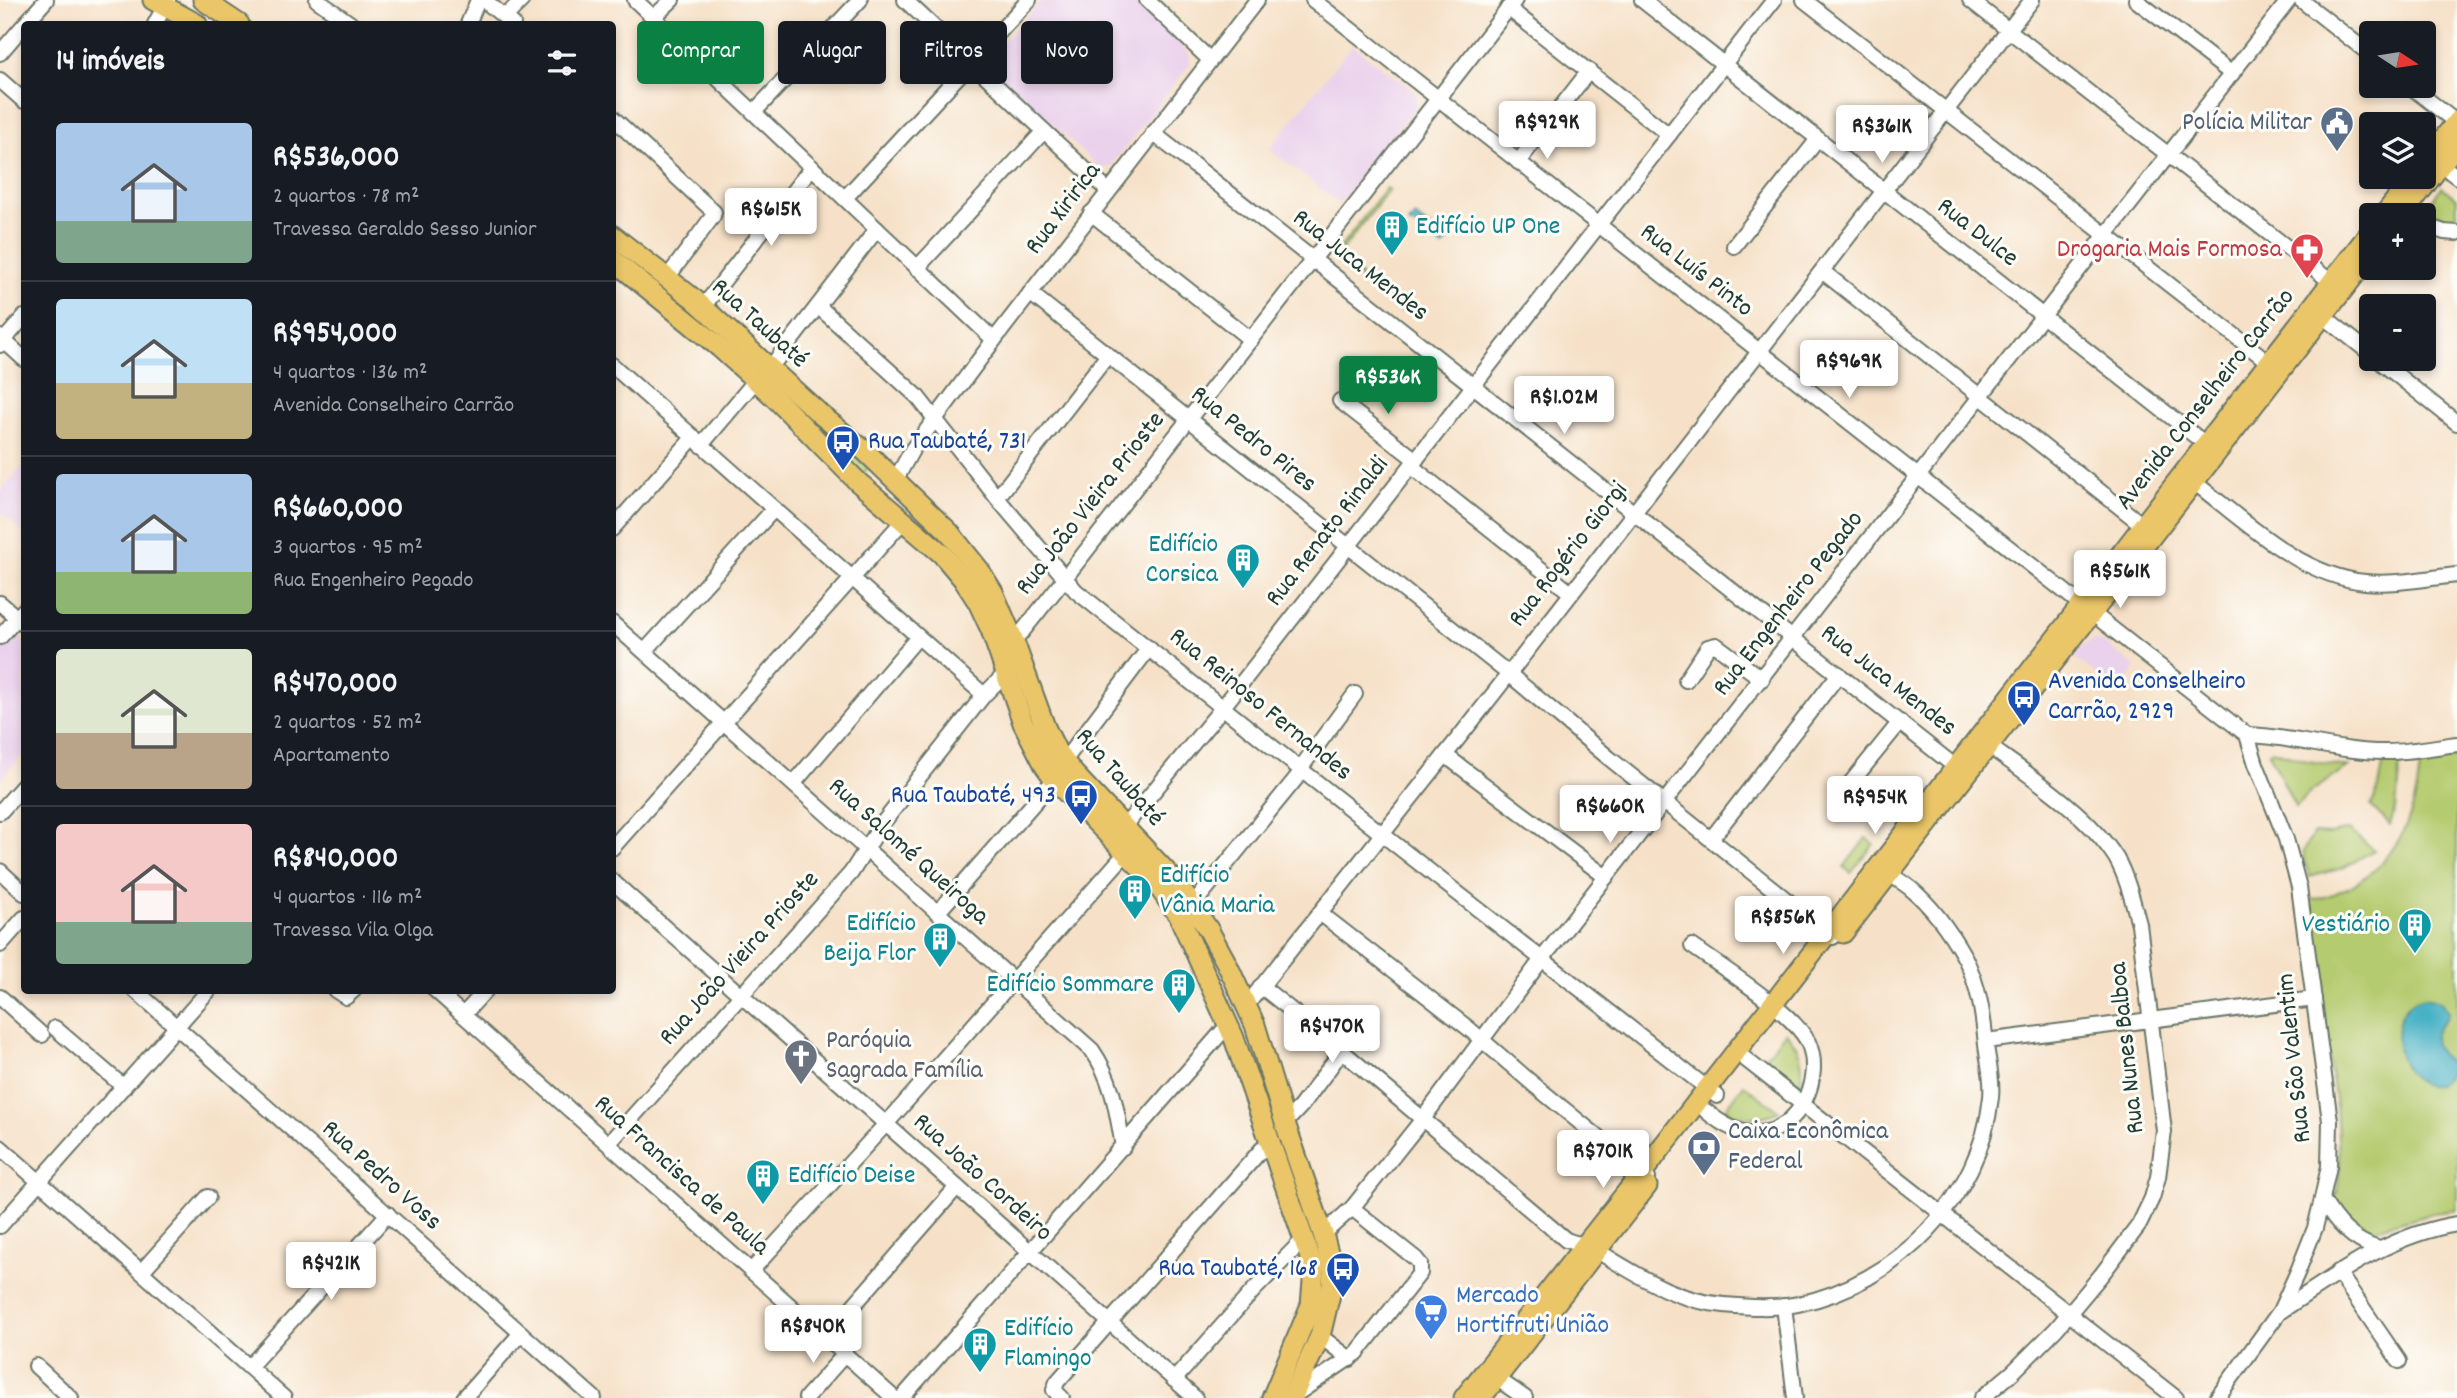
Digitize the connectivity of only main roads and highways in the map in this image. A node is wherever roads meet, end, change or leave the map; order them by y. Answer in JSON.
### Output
{"nodes":[{"id":1,"x":162,"y":2,"type":"edge"},
{"id":2,"x":213,"y":3,"type":"edge"},
{"id":3,"x":192,"y":21,"type":"edge"},
{"id":4,"x":235,"y":21,"type":"edge"},
{"id":5,"x":2457,"y":122,"type":"edge"},
{"id":6,"x":2457,"y":144,"type":"edge"},
{"id":7,"x":2438,"y":165,"type":"edge"},
{"id":8,"x":2405,"y":203,"type":"edge"},
{"id":9,"x":616,"y":237,"type":"edge"},
{"id":10,"x":2359,"y":250,"type":"edge"},
{"id":11,"x":616,"y":262,"type":"edge"},
{"id":12,"x":2359,"y":265,"type":"edge"},
{"id":13,"x":2337,"y":286,"type":"junction"},
{"id":14,"x":763,"y":374,"type":"junction"},
{"id":15,"x":820,"y":414,"type":"junction"},
{"id":16,"x":802,"y":426,"type":"junction"},
{"id":17,"x":891,"y":475,"type":"junction"},
{"id":18,"x":878,"y":501,"type":"junction"},
{"id":19,"x":1186,"y":911,"type":"junction"},
{"id":20,"x":1247,"y":1006,"type":"junction"},
{"id":21,"x":1228,"y":1025,"type":"junction"},
{"id":22,"x":1314,"y":1236,"type":"junction"},
{"id":23,"x":1491,"y":1374,"type":"junction"},
{"id":24,"x":1272,"y":1398,"type":"edge"},
{"id":25,"x":1292,"y":1398,"type":"edge"},
{"id":26,"x":1464,"y":1398,"type":"edge"},
{"id":27,"x":1481,"y":1398,"type":"edge"}],
"edges":[{"from":1,"to":3,"type":"main road"},
{"from":2,"to":4,"type":"main road"},
{"from":5,"to":7,"type":"main road"},
{"from":6,"to":7,"type":"main road"},
{"from":7,"to":8,"type":"main road"},
{"from":9,"to":14,"type":"main road","name":"Rua Taubaté"},
{"from":10,"to":13,"type":"main road","name":"Avenida Conselheiro Carrão"},
{"from":11,"to":14,"type":"main road","name":"Rua Taubaté"},
{"from":12,"to":13,"type":"main road","name":"Avenida Conselheiro Carrão"},
{"from":13,"to":23,"type":"main road","name":"Avenida Conselheiro Carrão"},
{"from":14,"to":15,"type":"main road","name":"Rua Taubaté"},
{"from":14,"to":16,"type":"main road","name":"Rua Taubaté"},
{"from":15,"to":16,"type":"main road"},
{"from":15,"to":17,"type":"main road","name":"Rua Taubaté"},
{"from":16,"to":18,"type":"main road","name":"Rua Taubaté"},
{"from":17,"to":18,"type":"main road"},
{"from":17,"to":19,"type":"main road","name":"Rua Taubaté"},
{"from":18,"to":19,"type":"main road","name":"Rua Taubaté"},
{"from":19,"to":20,"type":"main road","name":"Rua Taubaté"},
{"from":19,"to":21,"type":"main road","name":"Rua Taubaté"},
{"from":20,"to":21,"type":"main road"},
{"from":20,"to":22,"type":"main road","name":"Rua Taubaté"},
{"from":21,"to":22,"type":"main road","name":"Rua Taubaté"},
{"from":22,"to":24,"type":"main road","name":"Rua Taubaté"},
{"from":22,"to":25,"type":"main road","name":"Rua Taubaté"},
{"from":23,"to":26,"type":"main road","name":"Avenida Conselheiro Carrão"},
{"from":23,"to":27,"type":"main road","name":"Avenida Conselheiro Carrão"}]}
